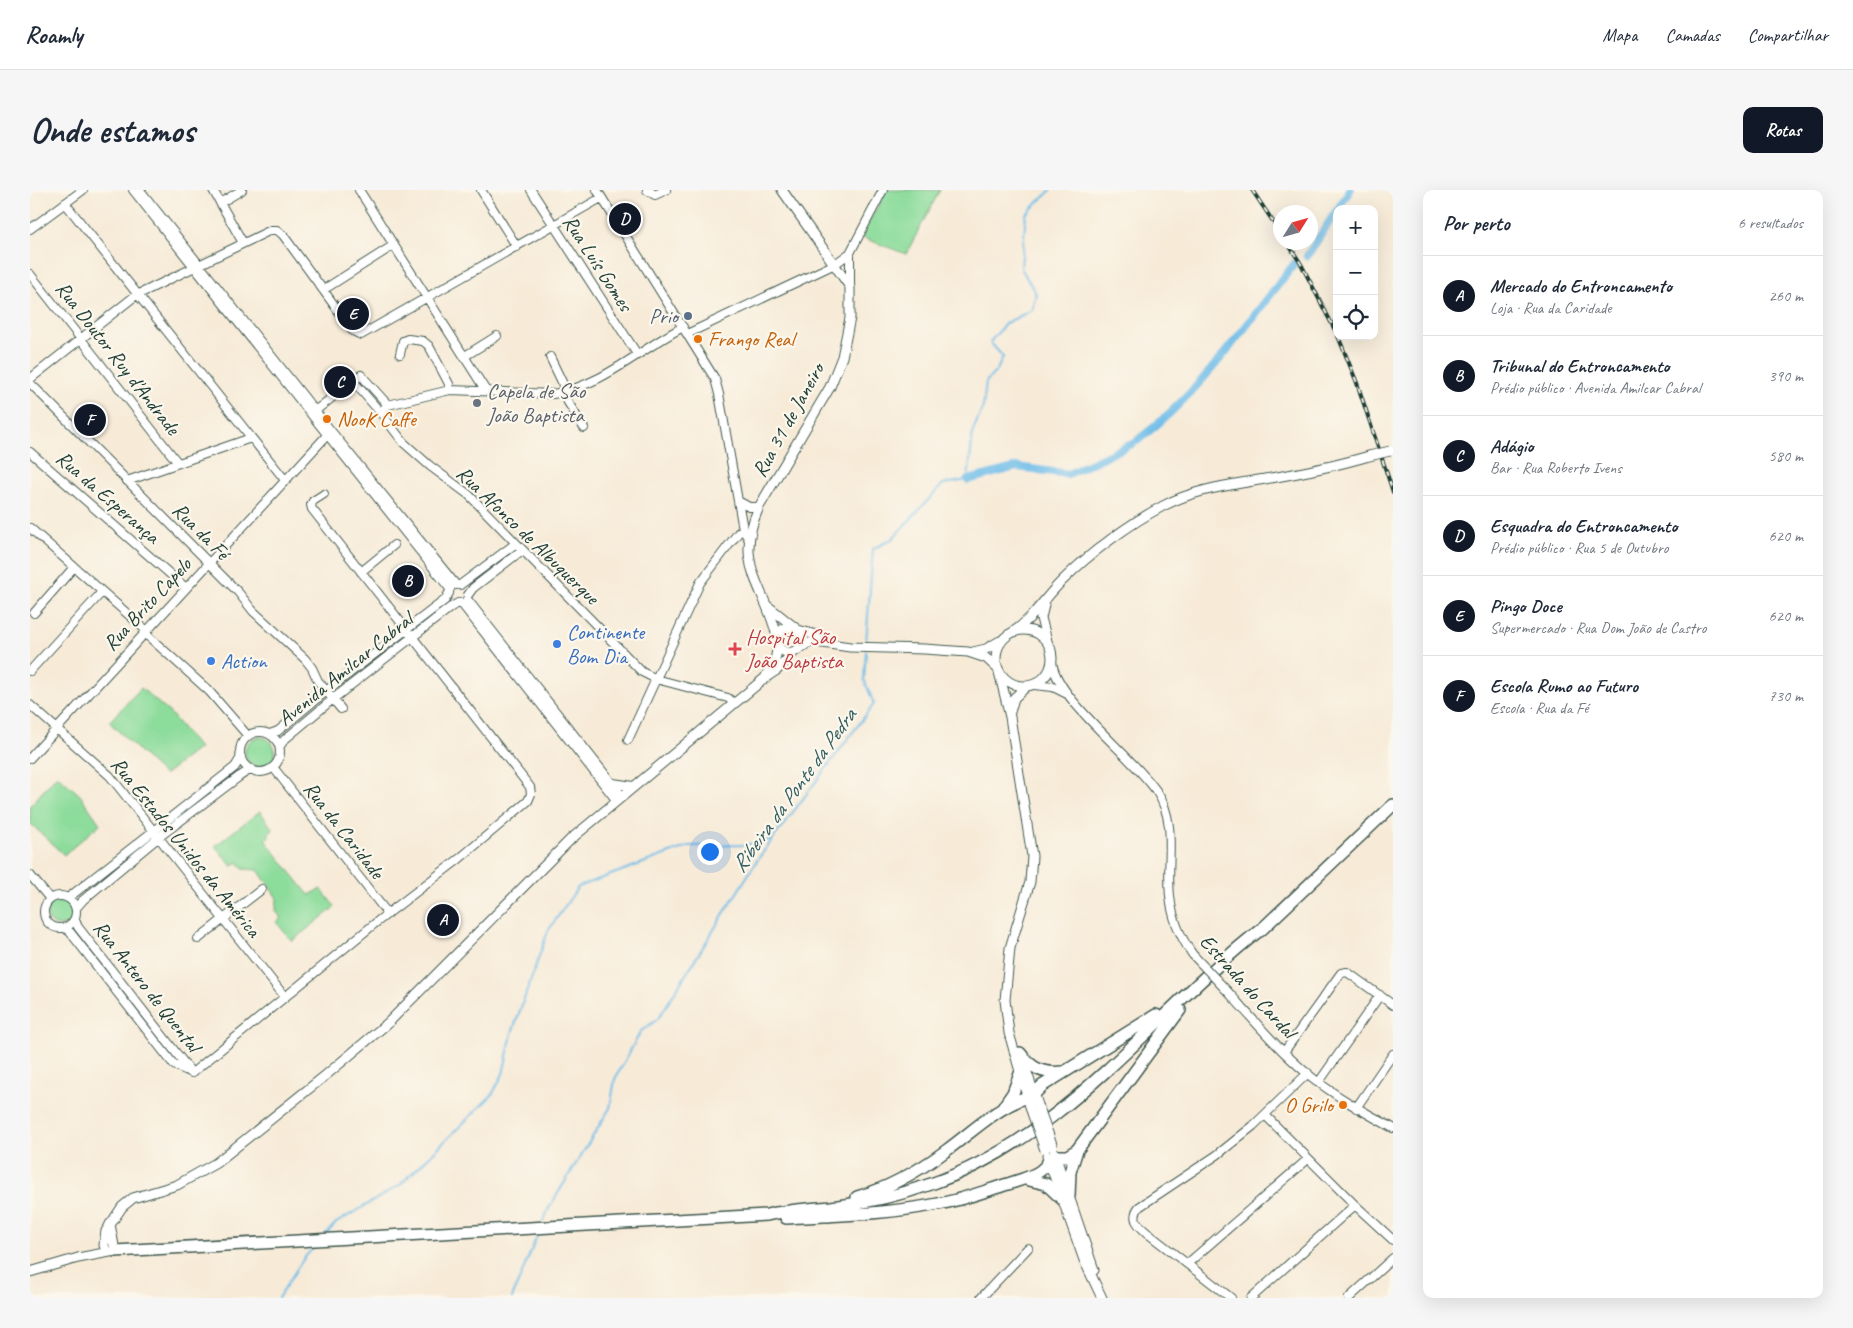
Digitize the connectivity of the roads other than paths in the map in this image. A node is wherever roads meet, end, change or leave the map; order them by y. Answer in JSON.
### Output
{"nodes":[{"id":1,"x":83,"y":190,"type":"edge"},
{"id":2,"x":133,"y":190,"type":"edge"},
{"id":3,"x":140,"y":190,"type":"edge"},
{"id":4,"x":213,"y":190,"type":"edge"},
{"id":5,"x":242,"y":190,"type":"edge"},
{"id":6,"x":359,"y":190,"type":"edge"},
{"id":7,"x":481,"y":190,"type":"edge"},
{"id":8,"x":531,"y":190,"type":"edge"},
{"id":9,"x":597,"y":190,"type":"edge"},
{"id":10,"x":646,"y":190,"type":"edge"},
{"id":11,"x":666,"y":190,"type":"edge"},
{"id":12,"x":782,"y":190,"type":"edge"},
{"id":13,"x":873,"y":190,"type":"edge"},
{"id":14,"x":882,"y":194,"type":"edge"},
{"id":15,"x":602,"y":198,"type":"junction"},
{"id":16,"x":65,"y":203,"type":"junction"},
{"id":17,"x":220,"y":203,"type":"junction"},
{"id":18,"x":553,"y":226,"type":"junction"},
{"id":19,"x":30,"y":230,"type":"edge"},
{"id":20,"x":243,"y":243,"type":"junction"},
{"id":21,"x":394,"y":245,"type":"junction"},
{"id":22,"x":517,"y":247,"type":"junction"},
{"id":23,"x":850,"y":253,"type":"junction"},
{"id":24,"x":835,"y":264,"type":"junction"},
{"id":25,"x":197,"y":267,"type":"junction"},
{"id":26,"x":30,"y":274,"type":"edge"},
{"id":27,"x":850,"y":287,"type":"junction"},
{"id":28,"x":323,"y":290,"type":"junction"},
{"id":29,"x":138,"y":295,"type":"junction"},
{"id":30,"x":428,"y":297,"type":"junction"},
{"id":31,"x":685,"y":331,"type":"junction"},
{"id":32,"x":497,"y":336,"type":"dead end"},
{"id":33,"x":81,"y":339,"type":"junction"},
{"id":34,"x":400,"y":354,"type":"dead end"},
{"id":35,"x":637,"y":354,"type":"junction"},
{"id":36,"x":465,"y":356,"type":"junction"},
{"id":37,"x":550,"y":356,"type":"dead end"},
{"id":38,"x":30,"y":381,"type":"edge"},
{"id":39,"x":353,"y":381,"type":"junction"},
{"id":40,"x":450,"y":390,"type":"junction"},
{"id":41,"x":486,"y":391,"type":"junction"},
{"id":42,"x":565,"y":392,"type":"junction"},
{"id":43,"x":388,"y":405,"type":"junction"},
{"id":44,"x":380,"y":412,"type":"junction"},
{"id":45,"x":313,"y":413,"type":"junction"},
{"id":46,"x":584,"y":428,"type":"dead end"},
{"id":47,"x":328,"y":433,"type":"junction"},
{"id":48,"x":251,"y":438,"type":"junction"},
{"id":49,"x":1391,"y":450,"type":"edge"},
{"id":50,"x":30,"y":452,"type":"edge"},
{"id":51,"x":178,"y":463,"type":"junction"},
{"id":52,"x":285,"y":480,"type":"junction"},
{"id":53,"x":127,"y":481,"type":"junction"},
{"id":54,"x":324,"y":494,"type":"dead end"},
{"id":55,"x":738,"y":501,"type":"junction"},
{"id":56,"x":759,"y":507,"type":"junction"},
{"id":57,"x":743,"y":528,"type":"junction"},
{"id":58,"x":31,"y":531,"type":"edge"},
{"id":59,"x":748,"y":540,"type":"junction"},
{"id":60,"x":515,"y":544,"type":"junction"},
{"id":61,"x":394,"y":545,"type":"dead end"},
{"id":62,"x":521,"y":551,"type":"junction"},
{"id":63,"x":208,"y":564,"type":"junction"},
{"id":64,"x":74,"y":567,"type":"junction"},
{"id":65,"x":361,"y":572,"type":"junction"},
{"id":66,"x":186,"y":588,"type":"junction"},
{"id":67,"x":454,"y":588,"type":"junction"},
{"id":68,"x":102,"y":592,"type":"junction"},
{"id":69,"x":1048,"y":596,"type":"junction"},
{"id":70,"x":463,"y":600,"type":"junction"},
{"id":71,"x":766,"y":604,"type":"junction"},
{"id":72,"x":34,"y":612,"type":"dead end"},
{"id":73,"x":796,"y":629,"type":"junction"},
{"id":74,"x":406,"y":630,"type":"junction"},
{"id":75,"x":147,"y":631,"type":"junction"},
{"id":76,"x":1013,"y":632,"type":"junction"},
{"id":77,"x":777,"y":636,"type":"junction"},
{"id":78,"x":412,"y":637,"type":"junction"},
{"id":79,"x":1003,"y":639,"type":"junction"},
{"id":80,"x":1047,"y":642,"type":"junction"},
{"id":81,"x":850,"y":644,"type":"junction"},
{"id":82,"x":778,"y":646,"type":"junction"},
{"id":83,"x":797,"y":650,"type":"junction"},
{"id":84,"x":968,"y":652,"type":"junction"},
{"id":85,"x":1052,"y":660,"type":"junction"},
{"id":86,"x":30,"y":670,"type":"edge"},
{"id":87,"x":999,"y":670,"type":"junction"},
{"id":88,"x":764,"y":678,"type":"junction"},
{"id":89,"x":656,"y":679,"type":"junction"},
{"id":90,"x":1030,"y":685,"type":"junction"},
{"id":91,"x":326,"y":691,"type":"junction"},
{"id":92,"x":332,"y":699,"type":"junction"},
{"id":93,"x":1072,"y":700,"type":"junction"},
{"id":94,"x":734,"y":703,"type":"junction"},
{"id":95,"x":30,"y":705,"type":"edge"},
{"id":96,"x":341,"y":710,"type":"dead end"},
{"id":97,"x":1010,"y":717,"type":"junction"},
{"id":98,"x":56,"y":729,"type":"junction"},
{"id":99,"x":270,"y":734,"type":"junction"},
{"id":100,"x":248,"y":736,"type":"junction"},
{"id":101,"x":628,"y":740,"type":"dead end"},
{"id":102,"x":280,"y":746,"type":"junction"},
{"id":103,"x":241,"y":757,"type":"junction"},
{"id":104,"x":30,"y":758,"type":"edge"},
{"id":105,"x":273,"y":768,"type":"junction"},
{"id":106,"x":251,"y":769,"type":"junction"},
{"id":107,"x":610,"y":786,"type":"junction"},
{"id":108,"x":633,"y":786,"type":"junction"},
{"id":109,"x":620,"y":799,"type":"junction"},
{"id":110,"x":1393,"y":805,"type":"edge"},
{"id":111,"x":602,"y":813,"type":"junction"},
{"id":112,"x":156,"y":834,"type":"junction"},
{"id":113,"x":30,"y":875,"type":"edge"},
{"id":114,"x":262,"y":889,"type":"dead end"},
{"id":115,"x":68,"y":898,"type":"junction"},
{"id":116,"x":50,"y":899,"type":"junction"},
{"id":117,"x":76,"y":908,"type":"junction"},
{"id":118,"x":388,"y":914,"type":"junction"},
{"id":119,"x":224,"y":919,"type":"junction"},
{"id":120,"x":75,"y":920,"type":"junction"},
{"id":121,"x":65,"y":928,"type":"junction"},
{"id":122,"x":198,"y":939,"type":"dead end"},
{"id":123,"x":1006,"y":989,"type":"junction"},
{"id":124,"x":1380,"y":995,"type":"junction"},
{"id":125,"x":285,"y":997,"type":"junction"},
{"id":126,"x":1180,"y":1004,"type":"junction"},
{"id":127,"x":1393,"y":1005,"type":"edge"},
{"id":128,"x":1284,"y":1052,"type":"junction"},
{"id":129,"x":1020,"y":1053,"type":"junction"},
{"id":130,"x":1393,"y":1054,"type":"edge"},
{"id":131,"x":1064,"y":1072,"type":"junction"},
{"id":132,"x":192,"y":1073,"type":"junction"},
{"id":133,"x":1020,"y":1074,"type":"junction"},
{"id":134,"x":1308,"y":1074,"type":"junction"},
{"id":135,"x":1319,"y":1082,"type":"junction"},
{"id":136,"x":1033,"y":1101,"type":"junction"},
{"id":137,"x":1003,"y":1107,"type":"junction"},
{"id":138,"x":1356,"y":1108,"type":"junction"},
{"id":139,"x":1265,"y":1115,"type":"junction"},
{"id":140,"x":1393,"y":1128,"type":"edge"},
{"id":141,"x":1076,"y":1150,"type":"junction"},
{"id":142,"x":1051,"y":1153,"type":"junction"},
{"id":143,"x":1308,"y":1160,"type":"junction"},
{"id":144,"x":1023,"y":1179,"type":"junction"},
{"id":145,"x":1066,"y":1198,"type":"junction"},
{"id":146,"x":1356,"y":1206,"type":"junction"},
{"id":147,"x":812,"y":1208,"type":"junction"},
{"id":148,"x":767,"y":1215,"type":"junction"},
{"id":149,"x":830,"y":1216,"type":"junction"},
{"id":150,"x":1393,"y":1240,"type":"edge"},
{"id":151,"x":1028,"y":1248,"type":"dead end"},
{"id":152,"x":110,"y":1252,"type":"junction"},
{"id":153,"x":1393,"y":1258,"type":"edge"},
{"id":154,"x":1187,"y":1264,"type":"junction"},
{"id":155,"x":30,"y":1272,"type":"edge"},
{"id":156,"x":981,"y":1298,"type":"edge"},
{"id":157,"x":1102,"y":1298,"type":"edge"},
{"id":158,"x":1232,"y":1298,"type":"edge"},
{"id":159,"x":1251,"y":1298,"type":"edge"},
{"id":160,"x":1349,"y":1298,"type":"edge"}],
"edges":[{"from":1,"to":16,"type":"street"},
{"from":2,"to":25,"type":"street"},
{"from":3,"to":25,"type":"street"},
{"from":4,"to":17,"type":"street"},
{"from":5,"to":17,"type":"street"},
{"from":6,"to":21,"type":"street"},
{"from":7,"to":22,"type":"street"},
{"from":8,"to":18,"type":"street","name":"Rua Luís Gomes"},
{"from":9,"to":15,"type":"street"},
{"from":10,"to":11,"type":"street"},
{"from":12,"to":24,"type":"main road"},
{"from":13,"to":14,"type":"street"},
{"from":14,"to":23,"type":"street"},
{"from":15,"to":18,"type":"street"},
{"from":15,"to":31,"type":"street"},
{"from":16,"to":19,"type":"street"},
{"from":16,"to":29,"type":"street"},
{"from":17,"to":20,"type":"street"},
{"from":18,"to":22,"type":"street"},
{"from":18,"to":35,"type":"street","name":"Rua Luís Gomes"},
{"from":20,"to":25,"type":"street"},
{"from":20,"to":28,"type":"street"},
{"from":21,"to":28,"type":"street"},
{"from":21,"to":30,"type":"street"},
{"from":22,"to":30,"type":"street"},
{"from":23,"to":24,"type":"street"},
{"from":23,"to":27,"type":"street","name":"Rua 31 de Janeiro"},
{"from":24,"to":27,"type":"main road"},
{"from":24,"to":31,"type":"street"},
{"from":25,"to":29,"type":"street"},
{"from":25,"to":45,"type":"street"},
{"from":26,"to":33,"type":"street","name":"Rua Doutor Ruy d'Andrade"},
{"from":27,"to":56,"type":"main road","name":"Rua 31 de Janeiro"},
{"from":28,"to":30,"type":"street"},
{"from":29,"to":33,"type":"street"},
{"from":29,"to":48,"type":"street"},
{"from":30,"to":36,"type":"street"},
{"from":31,"to":35,"type":"street"},
{"from":31,"to":55,"type":"street"},
{"from":32,"to":36,"type":"street"},
{"from":33,"to":38,"type":"street"},
{"from":33,"to":51,"type":"street","name":"Rua Doutor Ruy d'Andrade"},
{"from":34,"to":40,"type":"street"},
{"from":35,"to":42,"type":"street"},
{"from":36,"to":41,"type":"street"},
{"from":37,"to":42,"type":"street"},
{"from":38,"to":53,"type":"street","name":"Rua da Fé"},
{"from":39,"to":43,"type":"street"},
{"from":39,"to":44,"type":"street","name":"Rua Afonso de Albuquerque"},
{"from":39,"to":45,"type":"street"},
{"from":40,"to":41,"type":"street"},
{"from":40,"to":43,"type":"street"},
{"from":41,"to":42,"type":"street"},
{"from":42,"to":46,"type":"street"},
{"from":43,"to":44,"type":"street"},
{"from":44,"to":60,"type":"street","name":"Rua Afonso de Albuquerque"},
{"from":45,"to":47,"type":"street"},
{"from":47,"to":52,"type":"street","name":"Rua Brito Capelo"},
{"from":47,"to":67,"type":"street"},
{"from":48,"to":51,"type":"street"},
{"from":48,"to":52,"type":"street"},
{"from":49,"to":69,"type":"main road","bridge":true},
{"from":50,"to":66,"type":"street","name":"Rua da Esperança"},
{"from":51,"to":53,"type":"street"},
{"from":52,"to":63,"type":"street","name":"Rua Brito Capelo"},
{"from":53,"to":63,"type":"street","name":"Rua da Fé"},
{"from":54,"to":65,"type":"street"},
{"from":55,"to":56,"type":"street"},
{"from":55,"to":57,"type":"street"},
{"from":56,"to":59,"type":"main road","name":"Rua 31 de Janeiro"},
{"from":57,"to":59,"type":"street"},
{"from":57,"to":89,"type":"street"},
{"from":58,"to":64,"type":"street"},
{"from":59,"to":71,"type":"main road"},
{"from":60,"to":62,"type":"street","name":"Rua Afonso de Albuquerque"},
{"from":60,"to":67,"type":"street","name":"Avenida Amilcar Cabral"},
{"from":61,"to":65,"type":"street"},
{"from":62,"to":70,"type":"street","name":"Avenida Amilcar Cabral"},
{"from":62,"to":89,"type":"street","name":"Rua Afonso de Albuquerque"},
{"from":63,"to":66,"type":"street","name":"Rua Brito Capelo"},
{"from":63,"to":91,"type":"street","name":"Rua da Fé"},
{"from":64,"to":68,"type":"street"},
{"from":64,"to":72,"type":"street"},
{"from":65,"to":74,"type":"street"},
{"from":66,"to":75,"type":"street","name":"Rua Brito Capelo"},
{"from":67,"to":70,"type":"street"},
{"from":67,"to":70,"type":"street"},
{"from":67,"to":74,"type":"street","name":"Avenida Amilcar Cabral"},
{"from":68,"to":75,"type":"street"},
{"from":68,"to":86,"type":"street"},
{"from":69,"to":76,"type":"main road"},
{"from":69,"to":80,"type":"main road"},
{"from":70,"to":78,"type":"street","name":"Avenida Amilcar Cabral"},
{"from":70,"to":107,"type":"street"},
{"from":71,"to":73,"type":"main road"},
{"from":71,"to":77,"type":"main road"},
{"from":73,"to":77,"type":"main road"},
{"from":73,"to":81,"type":"main road"},
{"from":73,"to":83,"type":"main road"},
{"from":74,"to":78,"type":"street"},
{"from":74,"to":91,"type":"street","name":"Avenida Amilcar Cabral"},
{"from":75,"to":98,"type":"street","name":"Rua Brito Capelo"},
{"from":75,"to":100,"type":"street"},
{"from":76,"to":79,"type":"main road"},
{"from":76,"to":80,"type":"main road"},
{"from":77,"to":82,"type":"main road"},
{"from":78,"to":92,"type":"street","name":"Avenida Amilcar Cabral"},
{"from":78,"to":118,"type":"street"},
{"from":79,"to":84,"type":"main road"},
{"from":79,"to":87,"type":"main road"},
{"from":80,"to":85,"type":"main road"},
{"from":81,"to":83,"type":"main road"},
{"from":81,"to":84,"type":"main road"},
{"from":82,"to":83,"type":"main road"},
{"from":82,"to":88,"type":"main road"},
{"from":83,"to":88,"type":"main road"},
{"from":84,"to":87,"type":"main road"},
{"from":85,"to":90,"type":"main road"},
{"from":85,"to":93,"type":"street"},
{"from":87,"to":90,"type":"main road"},
{"from":87,"to":97,"type":"main road"},
{"from":88,"to":94,"type":"main road"},
{"from":89,"to":94,"type":"street","name":"Rua Afonso de Albuquerque"},
{"from":89,"to":101,"type":"street"},
{"from":90,"to":93,"type":"street"},
{"from":90,"to":97,"type":"main road"},
{"from":91,"to":92,"type":"street","name":"Rua da Fé"},
{"from":91,"to":99,"type":"street","name":"Avenida Amilcar Cabral"},
{"from":92,"to":96,"type":"street","name":"Rua da Fé"},
{"from":92,"to":102,"type":"street","name":"Avenida Amilcar Cabral"},
{"from":93,"to":128,"type":"street","name":"Estrada do Cardal","bridge":true},
{"from":94,"to":108,"type":"main road"},
{"from":95,"to":98,"type":"street","name":"Rua Estados Unidos da América"},
{"from":97,"to":123,"type":"main road"},
{"from":98,"to":104,"type":"street","name":"Rua Brito Capelo"},
{"from":98,"to":112,"type":"street","name":"Rua Estados Unidos da América"},
{"from":99,"to":100,"type":"street"},
{"from":99,"to":102,"type":"street"},
{"from":100,"to":103,"type":"street"},
{"from":102,"to":105,"type":"street"},
{"from":103,"to":106,"type":"street"},
{"from":103,"to":112,"type":"street"},
{"from":105,"to":106,"type":"street"},
{"from":105,"to":118,"type":"street","name":"Rua da Caridade"},
{"from":106,"to":112,"type":"street"},
{"from":107,"to":108,"type":"street"},
{"from":107,"to":109,"type":"street"},
{"from":107,"to":111,"type":"street"},
{"from":108,"to":109,"type":"main road"},
{"from":109,"to":111,"type":"main road"},
{"from":110,"to":126,"type":"highway"},
{"from":111,"to":152,"type":"main road"},
{"from":112,"to":115,"type":"street"},
{"from":112,"to":117,"type":"street"},
{"from":112,"to":119,"type":"street","name":"Rua Estados Unidos da América"},
{"from":113,"to":116,"type":"street"},
{"from":114,"to":119,"type":"street"},
{"from":115,"to":116,"type":"street"},
{"from":115,"to":117,"type":"street"},
{"from":116,"to":121,"type":"street"},
{"from":117,"to":120,"type":"street"},
{"from":118,"to":125,"type":"street"},
{"from":119,"to":122,"type":"street"},
{"from":119,"to":125,"type":"street","name":"Rua Estados Unidos da América"},
{"from":120,"to":121,"type":"street"},
{"from":120,"to":132,"type":"street","name":"Rua Antero de Quental"},
{"from":121,"to":132,"type":"street","name":"Rua Antero de Quental"},
{"from":123,"to":129,"type":"main road"},
{"from":123,"to":133,"type":"main road"},
{"from":124,"to":127,"type":"street"},
{"from":124,"to":128,"type":"street"},
{"from":124,"to":135,"type":"street"},
{"from":125,"to":132,"type":"street"},
{"from":126,"to":131,"type":"highway"},
{"from":126,"to":141,"type":"highway"},
{"from":126,"to":147,"type":"highway"},
{"from":126,"to":149,"type":"highway"},
{"from":128,"to":134,"type":"street","name":"Estrada do Cardal"},
{"from":129,"to":131,"type":"highway"},
{"from":129,"to":136,"type":"main road"},
{"from":130,"to":138,"type":"street"},
{"from":131,"to":136,"type":"highway"},
{"from":133,"to":136,"type":"main road"},
{"from":133,"to":137,"type":"highway"},
{"from":134,"to":135,"type":"street","name":"Estrada do Cardal"},
{"from":134,"to":139,"type":"street"},
{"from":135,"to":138,"type":"street","name":"Estrada do Cardal"},
{"from":136,"to":137,"type":"highway"},
{"from":136,"to":142,"type":"main road","bridge":true},
{"from":137,"to":147,"type":"highway"},
{"from":138,"to":140,"type":"street","name":"Estrada do Cardal"},
{"from":139,"to":143,"type":"street"},
{"from":139,"to":154,"type":"street"},
{"from":141,"to":142,"type":"highway"},
{"from":141,"to":145,"type":"highway"},
{"from":142,"to":144,"type":"highway"},
{"from":142,"to":145,"type":"main road"},
{"from":143,"to":146,"type":"street"},
{"from":143,"to":154,"type":"street"},
{"from":144,"to":145,"type":"highway"},
{"from":144,"to":149,"type":"highway"},
{"from":145,"to":157,"type":"main road"},
{"from":146,"to":150,"type":"street"},
{"from":146,"to":159,"type":"street"},
{"from":147,"to":148,"type":"highway"},
{"from":148,"to":149,"type":"highway"},
{"from":148,"to":152,"type":"highway"},
{"from":151,"to":156,"type":"street"},
{"from":152,"to":155,"type":"main road"},
{"from":153,"to":160,"type":"street"},
{"from":154,"to":158,"type":"street"}]}
